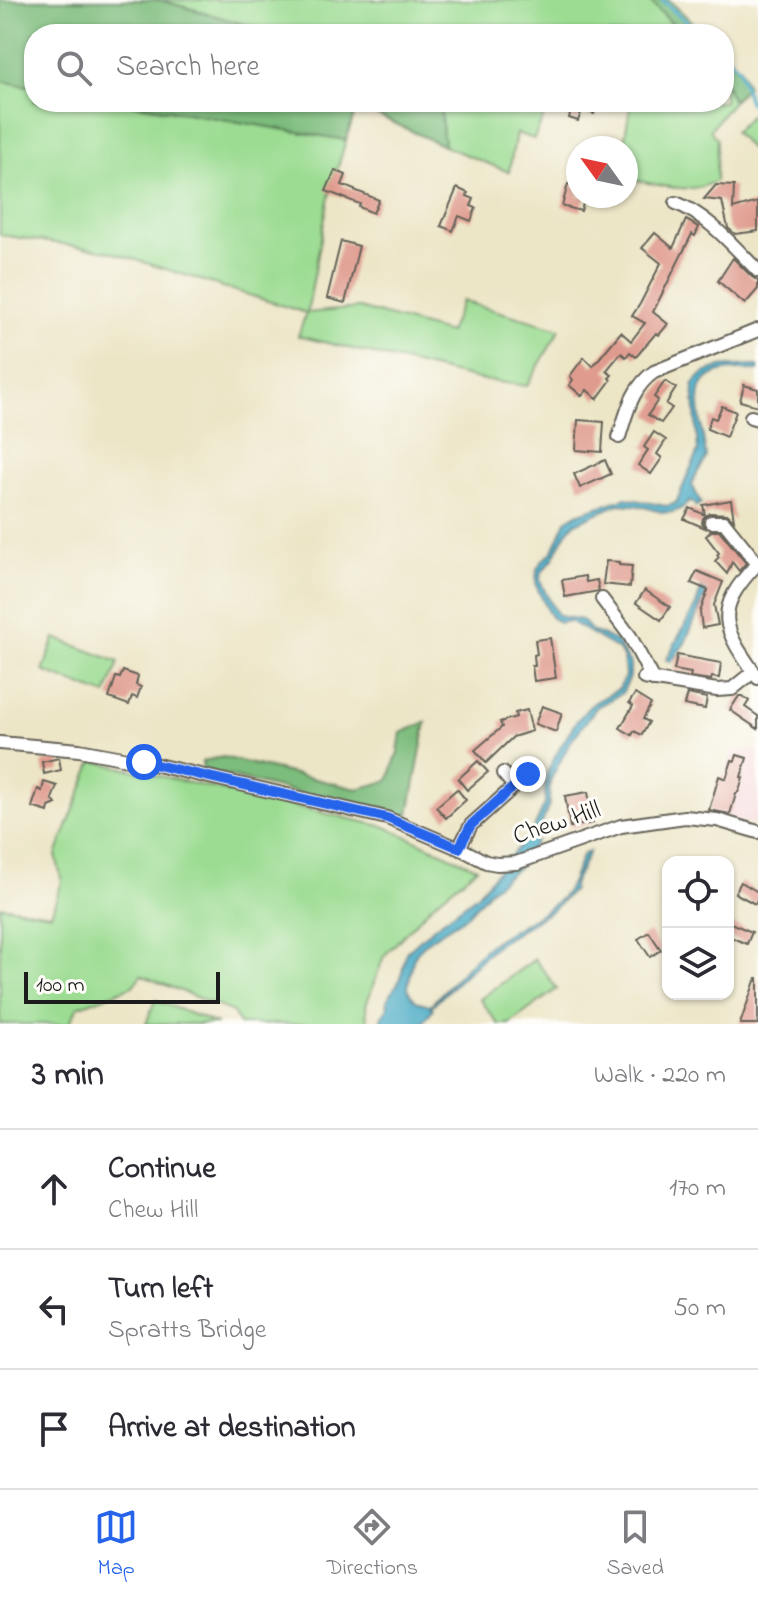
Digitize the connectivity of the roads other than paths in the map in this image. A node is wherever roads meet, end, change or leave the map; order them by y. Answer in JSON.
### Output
{"nodes":[{"id":1,"x":676,"y":203,"type":"dead end"},
{"id":2,"x":758,"y":271,"type":"edge"},
{"id":3,"x":758,"y":330,"type":"edge"},
{"id":4,"x":612,"y":409,"type":"dead end"},
{"id":5,"x":627,"y":414,"type":"junction"},
{"id":6,"x":619,"y":437,"type":"dead end"},
{"id":7,"x":711,"y":522,"type":"dead end"},
{"id":8,"x":758,"y":563,"type":"edge"},
{"id":9,"x":602,"y":599,"type":"dead end"},
{"id":10,"x":756,"y":675,"type":"edge"},
{"id":11,"x":0,"y":743,"type":"edge"},
{"id":12,"x":503,"y":773,"type":"dead end"},
{"id":13,"x":528,"y":774,"type":"dead end"},
{"id":14,"x":514,"y":786,"type":"junction"},
{"id":15,"x":758,"y":832,"type":"edge"},
{"id":16,"x":459,"y":848,"type":"junction"}],
"edges":[{"from":1,"to":2,"type":"street"},
{"from":3,"to":5,"type":"street"},
{"from":4,"to":5,"type":"street"},
{"from":5,"to":6,"type":"street"},
{"from":7,"to":8,"type":"street"},
{"from":8,"to":10,"type":"street"},
{"from":9,"to":10,"type":"street"},
{"from":11,"to":16,"type":"street","name":"Chew Hill"},
{"from":12,"to":14,"type":"street"},
{"from":13,"to":14,"type":"street"},
{"from":14,"to":16,"type":"street"},
{"from":15,"to":16,"type":"street","name":"Chew Hill"}]}
